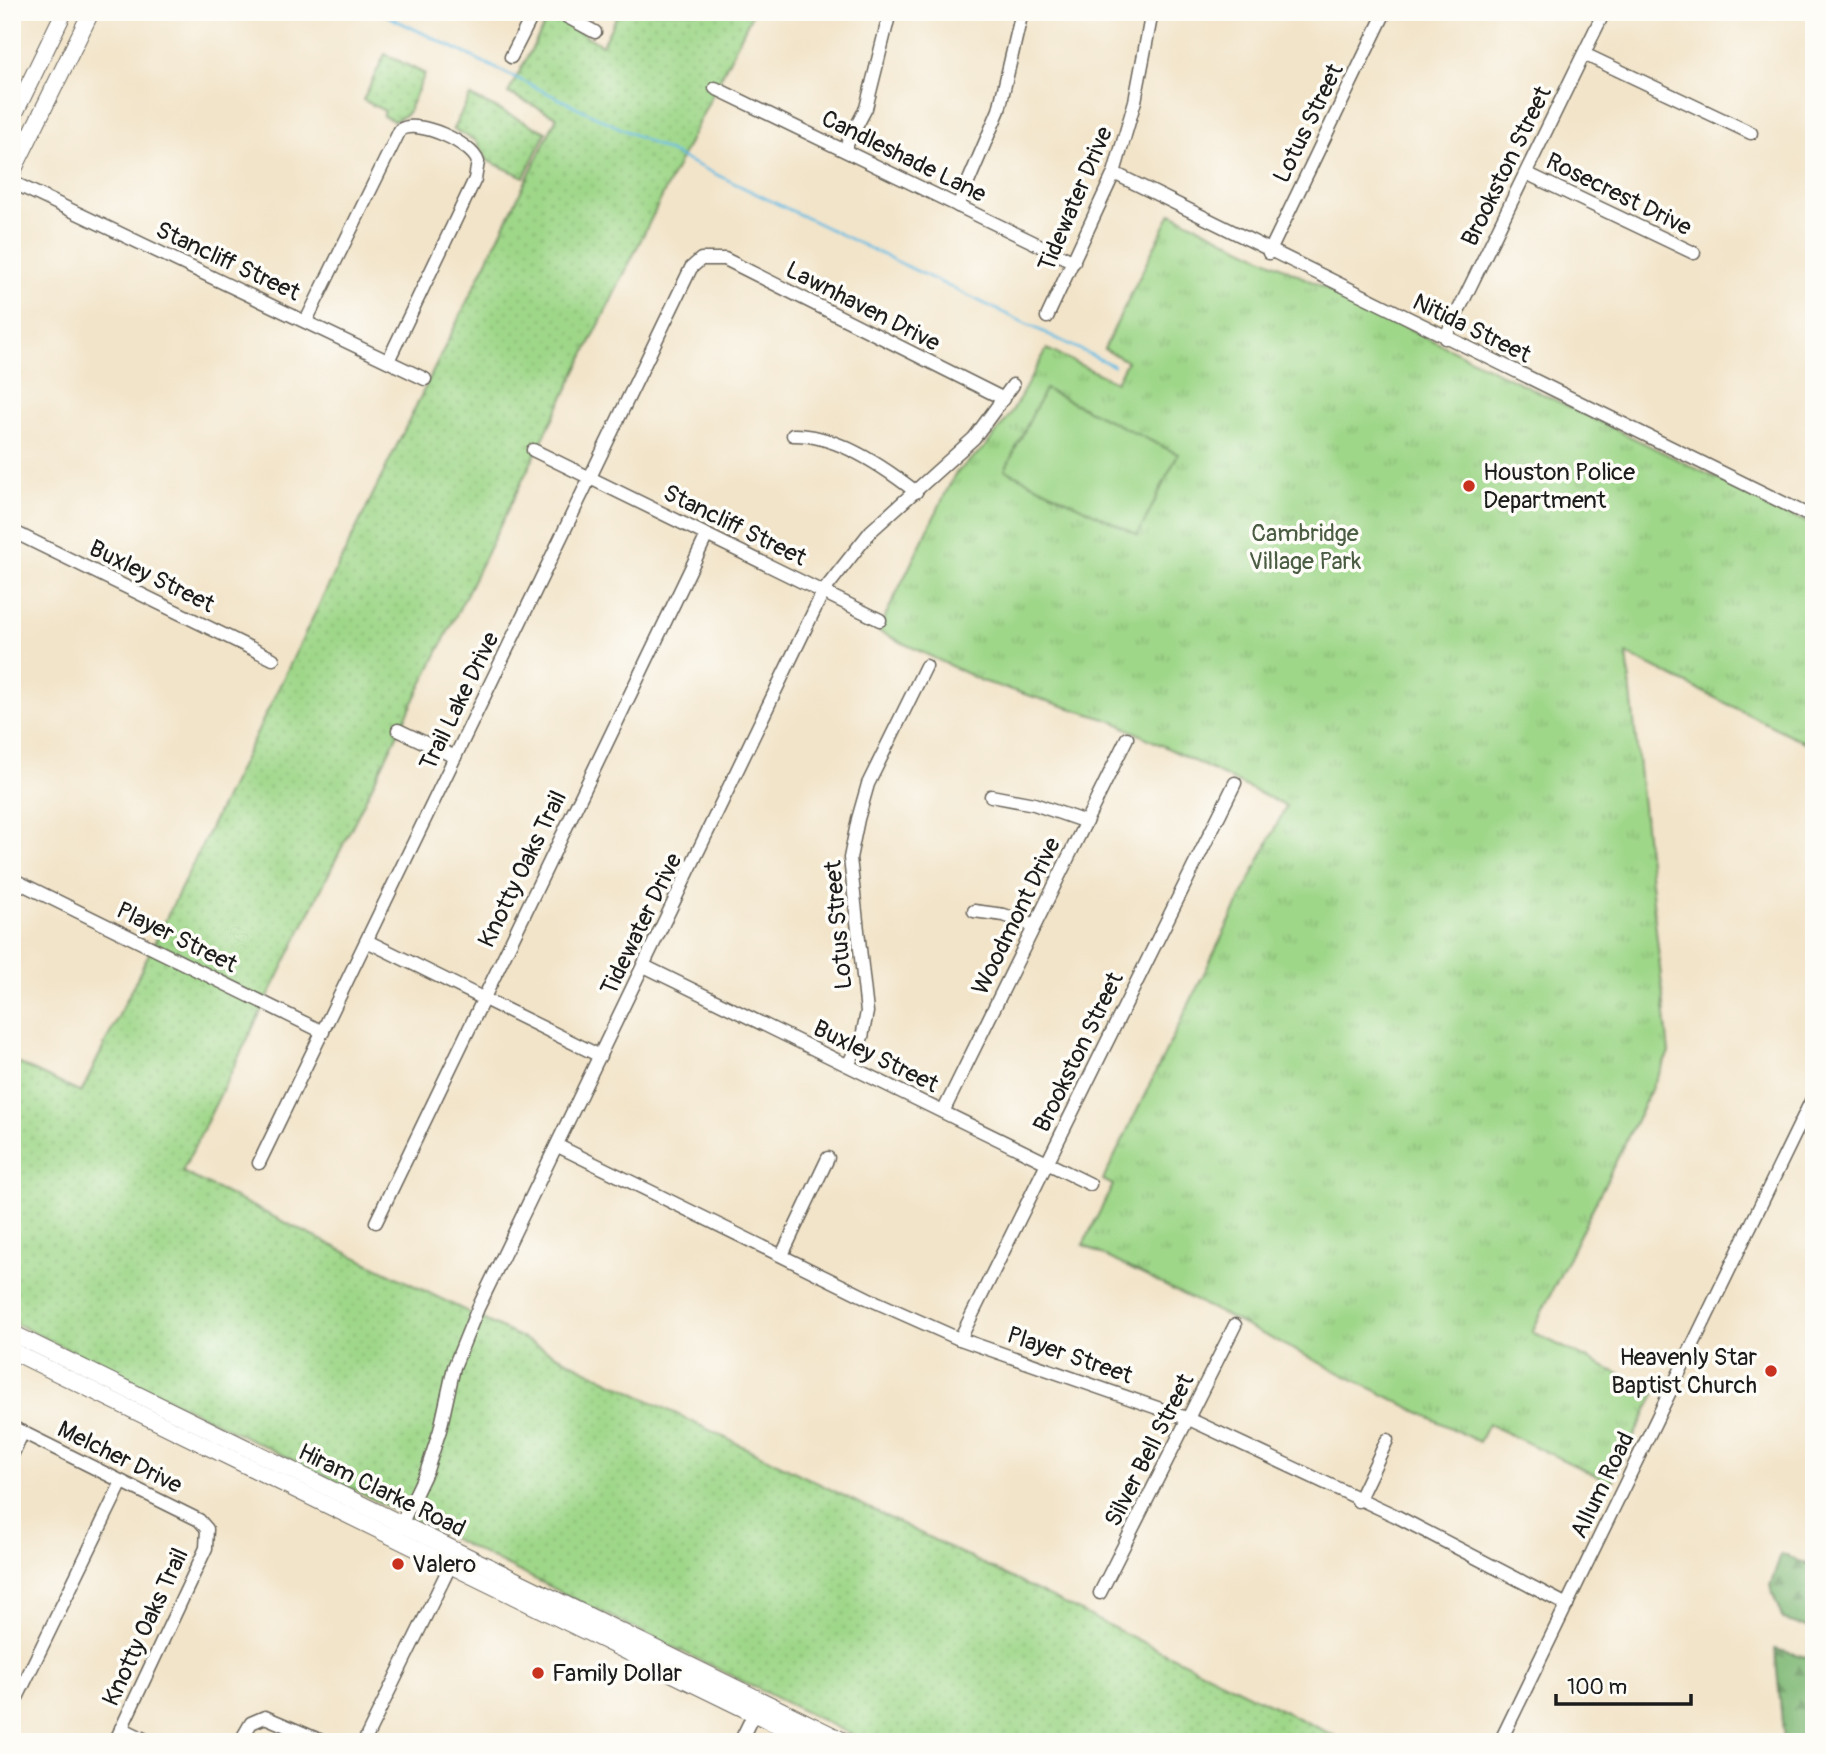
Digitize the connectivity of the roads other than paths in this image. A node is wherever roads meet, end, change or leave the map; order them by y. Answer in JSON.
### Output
{"nodes":[{"id":1,"x":64,"y":12,"type":"edge"},
{"id":2,"x":91,"y":12,"type":"edge"},
{"id":3,"x":534,"y":12,"type":"edge"},
{"id":4,"x":558,"y":12,"type":"edge"},
{"id":5,"x":890,"y":12,"type":"edge"},
{"id":6,"x":1022,"y":12,"type":"edge"},
{"id":7,"x":1152,"y":12,"type":"edge"},
{"id":8,"x":1385,"y":12,"type":"edge"},
{"id":9,"x":1604,"y":12,"type":"edge"},
{"id":10,"x":595,"y":32,"type":"dead end"},
{"id":11,"x":1584,"y":54,"type":"junction"},
{"id":12,"x":512,"y":57,"type":"dead end"},
{"id":13,"x":715,"y":88,"type":"dead end"},
{"id":14,"x":12,"y":119,"type":"edge"},
{"id":15,"x":1751,"y":133,"type":"dead end"},
{"id":16,"x":844,"y":150,"type":"junction"},
{"id":17,"x":12,"y":173,"type":"edge"},
{"id":18,"x":1114,"y":173,"type":"junction"},
{"id":19,"x":1526,"y":173,"type":"junction"},
{"id":20,"x":12,"y":181,"type":"edge"},
{"id":21,"x":958,"y":206,"type":"junction"},
{"id":22,"x":1269,"y":253,"type":"junction"},
{"id":23,"x":1694,"y":253,"type":"dead end"},
{"id":24,"x":701,"y":259,"type":"joint"},
{"id":25,"x":1074,"y":262,"type":"junction"},
{"id":26,"x":1047,"y":317,"type":"dead end"},
{"id":27,"x":306,"y":321,"type":"junction"},
{"id":28,"x":1445,"y":338,"type":"junction"},
{"id":29,"x":388,"y":361,"type":"junction"},
{"id":30,"x":425,"y":379,"type":"dead end"},
{"id":31,"x":1013,"y":385,"type":"dead end"},
{"id":32,"x":1004,"y":399,"type":"junction"},
{"id":33,"x":793,"y":435,"type":"dead end"},
{"id":34,"x":533,"y":450,"type":"dead end"},
{"id":35,"x":589,"y":477,"type":"junction"},
{"id":36,"x":916,"y":492,"type":"junction"},
{"id":37,"x":1814,"y":518,"type":"edge"},
{"id":38,"x":12,"y":531,"type":"edge"},
{"id":39,"x":707,"y":535,"type":"junction"},
{"id":40,"x":823,"y":592,"type":"junction"},
{"id":41,"x":880,"y":620,"type":"dead end"},
{"id":42,"x":273,"y":659,"type":"dead end"},
{"id":43,"x":926,"y":666,"type":"dead end"},
{"id":44,"x":398,"y":730,"type":"dead end"},
{"id":45,"x":1127,"y":738,"type":"dead end"},
{"id":46,"x":455,"y":757,"type":"junction"},
{"id":47,"x":1235,"y":783,"type":"dead end"},
{"id":48,"x":991,"y":796,"type":"dead end"},
{"id":49,"x":1086,"y":822,"type":"junction"},
{"id":50,"x":12,"y":879,"type":"edge"},
{"id":51,"x":974,"y":911,"type":"dead end"},
{"id":52,"x":1034,"y":926,"type":"junction"},
{"id":53,"x":368,"y":941,"type":"junction"},
{"id":54,"x":644,"y":965,"type":"junction"},
{"id":55,"x":483,"y":998,"type":"junction"},
{"id":56,"x":323,"y":1032,"type":"junction"},
{"id":57,"x":600,"y":1056,"type":"junction"},
{"id":58,"x":848,"y":1065,"type":"junction"},
{"id":59,"x":1814,"y":1095,"type":"edge"},
{"id":60,"x":943,"y":1112,"type":"junction"},
{"id":61,"x":558,"y":1146,"type":"junction"},
{"id":62,"x":828,"y":1158,"type":"dead end"},
{"id":63,"x":259,"y":1163,"type":"dead end"},
{"id":64,"x":1047,"y":1163,"type":"junction"},
{"id":65,"x":1090,"y":1184,"type":"dead end"},
{"id":66,"x":376,"y":1222,"type":"dead end"},
{"id":67,"x":782,"y":1255,"type":"junction"},
{"id":68,"x":1235,"y":1325,"type":"dead end"},
{"id":69,"x":12,"y":1333,"type":"edge"},
{"id":70,"x":960,"y":1339,"type":"junction"},
{"id":71,"x":12,"y":1351,"type":"edge"},
{"id":72,"x":103,"y":1386,"type":"junction"},
{"id":73,"x":1189,"y":1419,"type":"junction"},
{"id":74,"x":18,"y":1430,"type":"edge"},
{"id":75,"x":1387,"y":1440,"type":"dead end"},
{"id":76,"x":12,"y":1455,"type":"edge"},
{"id":77,"x":121,"y":1482,"type":"junction"},
{"id":78,"x":1358,"y":1501,"type":"junction"},
{"id":79,"x":207,"y":1529,"type":"joint"},
{"id":80,"x":398,"y":1531,"type":"junction"},
{"id":81,"x":454,"y":1558,"type":"junction"},
{"id":82,"x":1100,"y":1592,"type":"dead end"},
{"id":83,"x":1567,"y":1605,"type":"junction"},
{"id":84,"x":757,"y":1706,"type":"junction"},
{"id":85,"x":12,"y":1708,"type":"edge"},
{"id":86,"x":121,"y":1728,"type":"junction"},
{"id":87,"x":115,"y":1742,"type":"edge"},
{"id":88,"x":150,"y":1742,"type":"edge"},
{"id":89,"x":240,"y":1742,"type":"edge"},
{"id":90,"x":324,"y":1742,"type":"edge"},
{"id":91,"x":365,"y":1742,"type":"edge"},
{"id":92,"x":740,"y":1742,"type":"edge"},
{"id":93,"x":812,"y":1742,"type":"edge"},
{"id":94,"x":846,"y":1742,"type":"edge"},
{"id":95,"x":1500,"y":1742,"type":"edge"}],
"edges":[{"from":1,"to":14,"type":"main road"},
{"from":2,"to":17,"type":"main road"},
{"from":3,"to":12,"type":"street"},
{"from":4,"to":10,"type":"street"},
{"from":5,"to":16,"type":"street"},
{"from":6,"to":21,"type":"street"},
{"from":7,"to":18,"type":"street","name":"Tidewater Drive"},
{"from":8,"to":22,"type":"street","name":"Lotus Street"},
{"from":9,"to":11,"type":"street","name":"Brookston Street"},
{"from":11,"to":15,"type":"street"},
{"from":11,"to":19,"type":"street","name":"Brookston Street"},
{"from":13,"to":16,"type":"street","name":"Candleshade Lane"},
{"from":16,"to":21,"type":"street","name":"Candleshade Lane"},
{"from":18,"to":22,"type":"street","name":"Nitida Street"},
{"from":18,"to":25,"type":"street","name":"Tidewater Drive"},
{"from":19,"to":23,"type":"street","name":"Rosecrest Drive"},
{"from":19,"to":28,"type":"street","name":"Brookston Street"},
{"from":20,"to":27,"type":"street","name":"Stancliff Street"},
{"from":21,"to":25,"type":"street","name":"Candleshade Lane"},
{"from":22,"to":28,"type":"street","name":"Nitida Street"},
{"from":24,"to":32,"type":"street","name":"Lawnhaven Drive"},
{"from":24,"to":35,"type":"street","name":"Trail Lake Drive"},
{"from":25,"to":26,"type":"street","name":"Tidewater Drive"},
{"from":27,"to":29,"type":"street","name":"Stancliff Street"},
{"from":27,"to":29,"type":"street"},
{"from":28,"to":37,"type":"street","name":"Nitida Street"},
{"from":29,"to":30,"type":"street","name":"Stancliff Street"},
{"from":31,"to":32,"type":"street","name":"Tidewater Drive"},
{"from":32,"to":36,"type":"street","name":"Tidewater Drive"},
{"from":33,"to":36,"type":"street"},
{"from":34,"to":35,"type":"street","name":"Stancliff Street"},
{"from":35,"to":39,"type":"street","name":"Stancliff Street"},
{"from":35,"to":46,"type":"street","name":"Trail Lake Drive"},
{"from":36,"to":40,"type":"street","name":"Tidewater Drive"},
{"from":38,"to":42,"type":"street","name":"Buxley Street"},
{"from":39,"to":40,"type":"street","name":"Stancliff Street"},
{"from":39,"to":55,"type":"street","name":"Knotty Oaks Trail"},
{"from":40,"to":41,"type":"street","name":"Stancliff Street"},
{"from":40,"to":54,"type":"street","name":"Tidewater Drive"},
{"from":43,"to":58,"type":"street","name":"Lotus Street"},
{"from":44,"to":46,"type":"street"},
{"from":45,"to":49,"type":"street","name":"Woodmont Drive"},
{"from":46,"to":53,"type":"street","name":"Trail Lake Drive"},
{"from":47,"to":64,"type":"street","name":"Brookston Street"},
{"from":48,"to":49,"type":"street"},
{"from":49,"to":52,"type":"street","name":"Woodmont Drive"},
{"from":50,"to":56,"type":"street","name":"Player Street"},
{"from":51,"to":52,"type":"street"},
{"from":52,"to":60,"type":"street","name":"Woodmont Drive"},
{"from":53,"to":55,"type":"street"},
{"from":53,"to":56,"type":"street","name":"Trail Lake Drive"},
{"from":54,"to":57,"type":"street","name":"Tidewater Drive"},
{"from":54,"to":58,"type":"street","name":"Buxley Street"},
{"from":55,"to":57,"type":"street"},
{"from":55,"to":66,"type":"street","name":"Knotty Oaks Trail"},
{"from":56,"to":63,"type":"street","name":"Trail Lake Drive"},
{"from":57,"to":61,"type":"street","name":"Tidewater Drive"},
{"from":58,"to":60,"type":"street","name":"Buxley Street"},
{"from":59,"to":83,"type":"street","name":"Allum Road"},
{"from":60,"to":64,"type":"street","name":"Buxley Street"},
{"from":61,"to":67,"type":"street","name":"Player Street"},
{"from":61,"to":80,"type":"street","name":"Tidewater Drive"},
{"from":62,"to":67,"type":"street"},
{"from":64,"to":65,"type":"street","name":"Buxley Street"},
{"from":64,"to":70,"type":"street","name":"Brookston Street"},
{"from":67,"to":70,"type":"street","name":"Player Street"},
{"from":68,"to":73,"type":"street","name":"Silver Bell Street"},
{"from":69,"to":72,"type":"main road","name":"Hiram Clarke Road"},
{"from":70,"to":73,"type":"street","name":"Player Street"},
{"from":71,"to":72,"type":"main road","name":"Hiram Clarke Road"},
{"from":72,"to":80,"type":"main road","name":"Hiram Clarke Road"},
{"from":73,"to":78,"type":"street","name":"Player Street"},
{"from":73,"to":82,"type":"street","name":"Silver Bell Street"},
{"from":74,"to":76,"type":"street"},
{"from":74,"to":77,"type":"street","name":"Melcher Drive"},
{"from":75,"to":78,"type":"street"},
{"from":77,"to":79,"type":"street","name":"Melcher Drive"},
{"from":77,"to":85,"type":"street"},
{"from":78,"to":83,"type":"street","name":"Player Street"},
{"from":79,"to":86,"type":"street","name":"Knotty Oaks Trail"},
{"from":80,"to":81,"type":"main road","name":"Hiram Clarke Road"},
{"from":81,"to":84,"type":"main road","name":"Hiram Clarke Road"},
{"from":81,"to":91,"type":"street"},
{"from":83,"to":95,"type":"street","name":"Allum Road"},
{"from":84,"to":92,"type":"street"},
{"from":84,"to":93,"type":"main road","name":"Hiram Clarke Road"},
{"from":84,"to":94,"type":"main road","name":"Hiram Clarke Road"},
{"from":86,"to":87,"type":"street","name":"Knotty Oaks Trail"},
{"from":86,"to":88,"type":"street"},
{"from":89,"to":90,"type":"street"}]}
